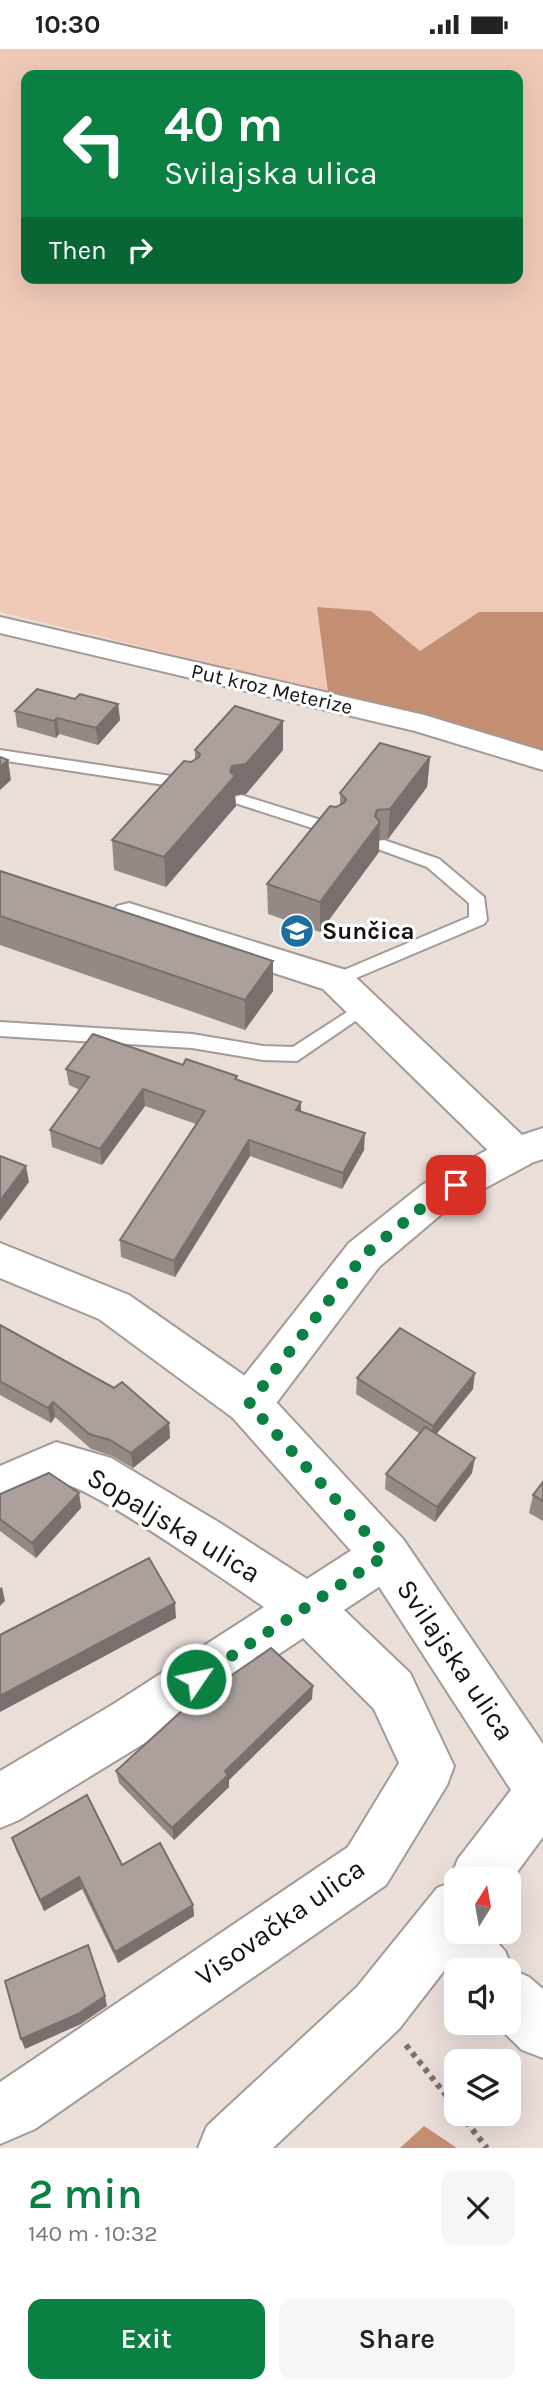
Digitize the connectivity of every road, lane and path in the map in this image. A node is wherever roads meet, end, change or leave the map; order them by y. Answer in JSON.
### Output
{"nodes":[{"id":1,"x":0,"y":625,"type":"edge"},
{"id":2,"x":0,"y":755,"type":"edge"},
{"id":3,"x":543,"y":761,"type":"edge"},
{"id":4,"x":191,"y":784,"type":"edge"},
{"id":5,"x":241,"y":800,"type":"dead end"},
{"id":6,"x":334,"y":830,"type":"edge"},
{"id":7,"x":384,"y":845,"type":"dead end"},
{"id":8,"x":103,"y":906,"type":"edge"},
{"id":9,"x":336,"y":980,"type":"junction"},
{"id":10,"x":364,"y":1007,"type":"junction"},
{"id":11,"x":0,"y":1029,"type":"edge"},
{"id":12,"x":529,"y":1148,"type":"edge"},
{"id":13,"x":0,"y":1260,"type":"edge"},
{"id":14,"x":249,"y":1404,"type":"junction"},
{"id":15,"x":0,"y":1488,"type":"edge"},
{"id":16,"x":386,"y":1555,"type":"junction"},
{"id":17,"x":305,"y":1606,"type":"junction"},
{"id":18,"x":543,"y":1792,"type":"edge"},
{"id":19,"x":0,"y":1801,"type":"edge"},
{"id":20,"x":487,"y":1867,"type":"edge"},
{"id":21,"x":444,"y":1925,"type":"edge"},
{"id":22,"x":378,"y":2008,"type":"junction"},
{"id":23,"x":521,"y":2008,"type":"edge"},
{"id":24,"x":543,"y":2029,"type":"edge"},
{"id":25,"x":444,"y":2092,"type":"edge"},
{"id":26,"x":0,"y":2114,"type":"edge"},
{"id":27,"x":470,"y":2126,"type":"edge"},
{"id":28,"x":229,"y":2148,"type":"edge"},
{"id":29,"x":487,"y":2148,"type":"edge"}],
"edges":[{"from":1,"to":3,"type":"street","name":"Put kroz Meterize"},
{"from":2,"to":4,"type":"lane"},
{"from":5,"to":6,"type":"lane"},
{"from":7,"to":9,"type":"lane"},
{"from":8,"to":9,"type":"street"},
{"from":9,"to":10,"type":"street"},
{"from":10,"to":11,"type":"lane"},
{"from":10,"to":12,"type":"street"},
{"from":12,"to":14,"type":"street"},
{"from":13,"to":14,"type":"street","name":"Svilajska ulica"},
{"from":14,"to":16,"type":"street","name":"Svilajska ulica"},
{"from":15,"to":17,"type":"street","name":"Sopaljska ulica"},
{"from":16,"to":17,"type":"street"},
{"from":16,"to":18,"type":"street","name":"Svilajska ulica"},
{"from":17,"to":19,"type":"street"},
{"from":17,"to":26,"type":"street","name":"Visovačka ulica"},
{"from":18,"to":20,"type":"street"},
{"from":21,"to":22,"type":"street"},
{"from":22,"to":25,"type":"path"},
{"from":22,"to":28,"type":"street"},
{"from":23,"to":24,"type":"street"},
{"from":27,"to":29,"type":"path"}]}
